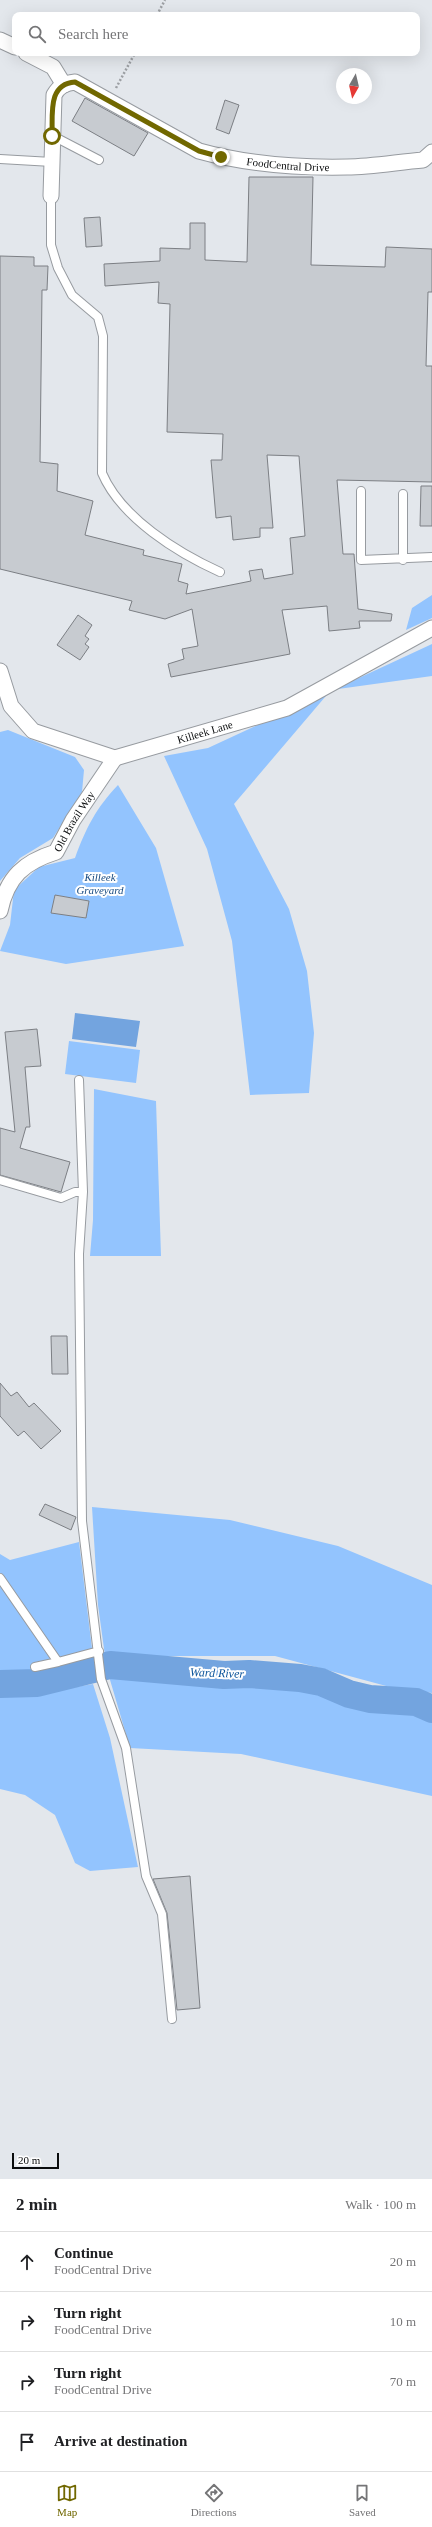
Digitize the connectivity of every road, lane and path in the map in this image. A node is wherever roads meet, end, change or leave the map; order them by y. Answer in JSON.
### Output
{"nodes":[{"id":1,"x":165,"y":0,"type":"edge"},
{"id":2,"x":159,"y":12,"type":"edge"},
{"id":3,"x":0,"y":40,"type":"edge"},
{"id":4,"x":12,"y":46,"type":"edge"},
{"id":5,"x":32,"y":56,"type":"edge"},
{"id":6,"x":133,"y":56,"type":"edge"},
{"id":7,"x":64,"y":85,"type":"junction"},
{"id":8,"x":109,"y":101,"type":"junction"},
{"id":9,"x":52,"y":136,"type":"junction"},
{"id":10,"x":432,"y":152,"type":"edge"},
{"id":11,"x":0,"y":159,"type":"edge"},
{"id":12,"x":99,"y":160,"type":"dead end"},
{"id":13,"x":52,"y":162,"type":"junction"},
{"id":14,"x":51,"y":196,"type":"joint"},
{"id":15,"x":360,"y":491,"type":"dead end"},
{"id":16,"x":403,"y":494,"type":"dead end"},
{"id":17,"x":432,"y":557,"type":"edge"},
{"id":18,"x":403,"y":560,"type":"junction"},
{"id":19,"x":220,"y":572,"type":"dead end"},
{"id":20,"x":432,"y":628,"type":"edge"},
{"id":21,"x":0,"y":671,"type":"edge"},
{"id":22,"x":115,"y":758,"type":"junction"},
{"id":23,"x":0,"y":911,"type":"edge"},
{"id":24,"x":79,"y":1080,"type":"dead end"},
{"id":25,"x":0,"y":1180,"type":"edge"},
{"id":26,"x":83,"y":1192,"type":"junction"},
{"id":27,"x":0,"y":1578,"type":"edge"},
{"id":28,"x":99,"y":1651,"type":"junction"},
{"id":29,"x":58,"y":1662,"type":"junction"},
{"id":30,"x":35,"y":1668,"type":"dead end"},
{"id":31,"x":172,"y":2019,"type":"dead end"}],
"edges":[{"from":1,"to":2,"type":"path"},
{"from":3,"to":4,"type":"street"},
{"from":5,"to":7,"type":"street"},
{"from":6,"to":8,"type":"path"},
{"from":7,"to":8,"type":"street","name":"FoodCentral Drive"},
{"from":7,"to":9,"type":"street"},
{"from":8,"to":10,"type":"street","name":"FoodCentral Drive"},
{"from":9,"to":12,"type":"lane"},
{"from":9,"to":13,"type":"street"},
{"from":11,"to":13,"type":"lane"},
{"from":13,"to":14,"type":"street"},
{"from":14,"to":19,"type":"lane"},
{"from":15,"to":18,"type":"lane"},
{"from":16,"to":18,"type":"lane"},
{"from":17,"to":18,"type":"lane"},
{"from":20,"to":22,"type":"street","name":"Killeek Lane"},
{"from":21,"to":22,"type":"street"},
{"from":22,"to":23,"type":"street","name":"Old Brazil Way"},
{"from":24,"to":26,"type":"lane"},
{"from":25,"to":26,"type":"lane"},
{"from":26,"to":28,"type":"lane"},
{"from":27,"to":29,"type":"lane"},
{"from":28,"to":29,"type":"lane"},
{"from":28,"to":31,"type":"lane"},
{"from":29,"to":30,"type":"lane"}]}
